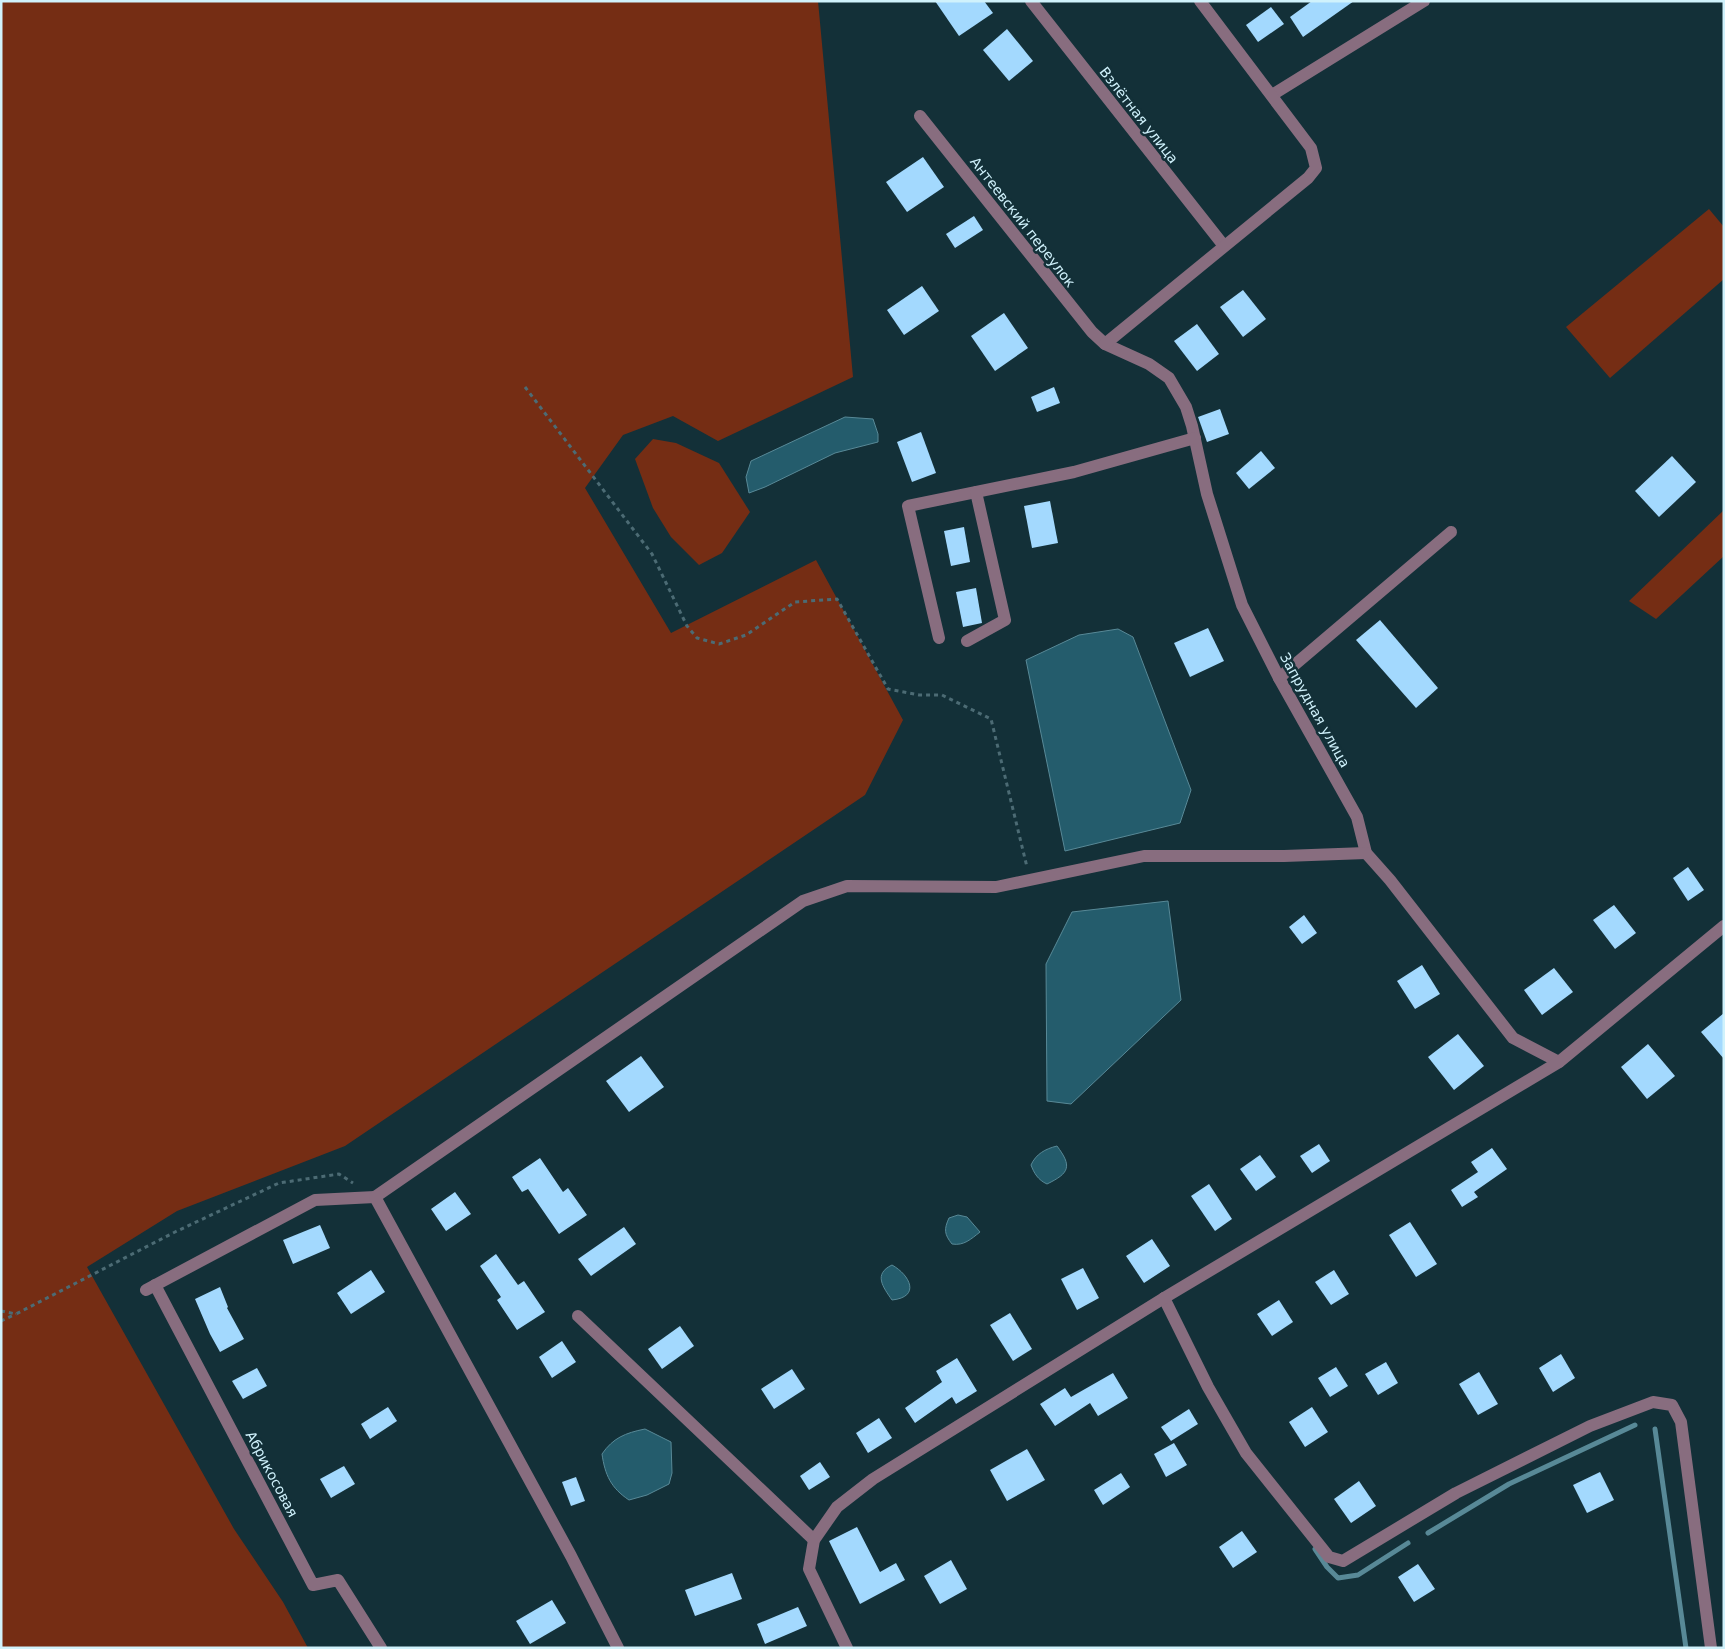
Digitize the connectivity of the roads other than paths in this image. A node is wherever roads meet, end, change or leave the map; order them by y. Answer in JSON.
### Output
{"nodes":[{"id":1,"x":1031,"y":1,"type":"edge"},
{"id":2,"x":1200,"y":1,"type":"edge"},
{"id":3,"x":1424,"y":1,"type":"edge"},
{"id":4,"x":1272,"y":95,"type":"junction"},
{"id":5,"x":920,"y":116,"type":"dead end"},
{"id":6,"x":1224,"y":246,"type":"junction"},
{"id":7,"x":1106,"y":344,"type":"junction"},
{"id":8,"x":1195,"y":438,"type":"junction"},
{"id":9,"x":976,"y":492,"type":"junction"},
{"id":10,"x":1451,"y":532,"type":"dead end"},
{"id":11,"x":939,"y":638,"type":"dead end"},
{"id":12,"x":967,"y":641,"type":"dead end"},
{"id":13,"x":1279,"y":678,"type":"junction"},
{"id":14,"x":1366,"y":853,"type":"junction"},
{"id":15,"x":1724,"y":926,"type":"edge"},
{"id":16,"x":1559,"y":1062,"type":"junction"},
{"id":17,"x":375,"y":1197,"type":"junction"},
{"id":18,"x":1164,"y":1298,"type":"junction"},
{"id":19,"x":578,"y":1316,"type":"dead end"},
{"id":20,"x":814,"y":1540,"type":"junction"},
{"id":21,"x":380,"y":1648,"type":"edge"},
{"id":22,"x":618,"y":1648,"type":"edge"},
{"id":23,"x":847,"y":1648,"type":"edge"},
{"id":24,"x":1711,"y":1648,"type":"edge"}],
"edges":[{"from":1,"to":6,"type":"street","name":"Взлётная улица"},
{"from":2,"to":4,"type":"street"},
{"from":3,"to":4,"type":"street"},
{"from":4,"to":6,"type":"street"},
{"from":5,"to":7,"type":"street","name":"Антеевский переулок"},
{"from":6,"to":7,"type":"street"},
{"from":7,"to":8,"type":"street","name":"Запрудная улица"},
{"from":8,"to":9,"type":"street"},
{"from":8,"to":13,"type":"street","name":"Запрудная улица"},
{"from":9,"to":11,"type":"street"},
{"from":9,"to":12,"type":"street"},
{"from":10,"to":13,"type":"street"},
{"from":13,"to":14,"type":"street","name":"Запрудная улица"},
{"from":14,"to":16,"type":"street","name":"Запрудная улица"},
{"from":14,"to":17,"type":"street"},
{"from":15,"to":16,"type":"street"},
{"from":16,"to":18,"type":"street"},
{"from":17,"to":21,"type":"street","name":"Абрикосовая"},
{"from":17,"to":22,"type":"street"},
{"from":18,"to":20,"type":"street"},
{"from":18,"to":24,"type":"street"},
{"from":19,"to":20,"type":"street"},
{"from":20,"to":23,"type":"street"}]}
